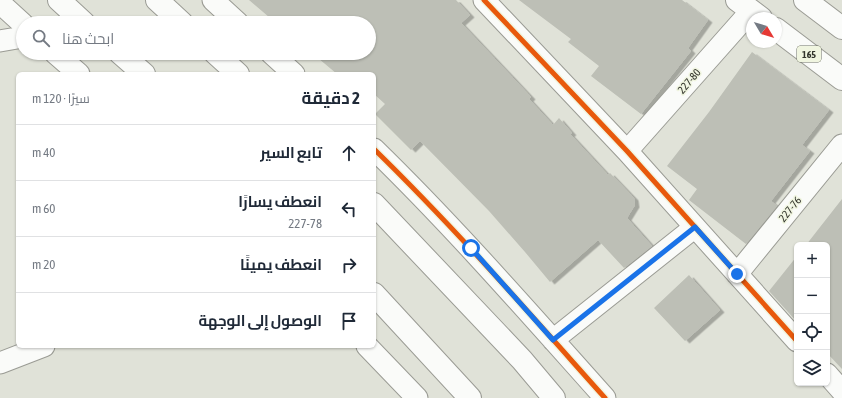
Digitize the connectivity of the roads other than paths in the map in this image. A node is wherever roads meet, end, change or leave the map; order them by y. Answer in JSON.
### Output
{"nodes":[{"id":1,"x":60,"y":0,"type":"edge"},
{"id":2,"x":157,"y":0,"type":"edge"},
{"id":3,"x":213,"y":0,"type":"edge"},
{"id":4,"x":484,"y":0,"type":"edge"},
{"id":5,"x":805,"y":0,"type":"edge"},
{"id":6,"x":0,"y":3,"type":"edge"},
{"id":7,"x":750,"y":10,"type":"edge"},
{"id":8,"x":78,"y":14,"type":"edge"},
{"id":9,"x":174,"y":16,"type":"edge"},
{"id":10,"x":230,"y":16,"type":"edge"},
{"id":11,"x":16,"y":18,"type":"edge"},
{"id":12,"x":842,"y":28,"type":"edge"},
{"id":13,"x":782,"y":34,"type":"edge"},
{"id":14,"x":16,"y":38,"type":"edge"},
{"id":15,"x":0,"y":41,"type":"edge"},
{"id":16,"x":63,"y":60,"type":"edge"},
{"id":17,"x":128,"y":60,"type":"edge"},
{"id":18,"x":223,"y":60,"type":"edge"},
{"id":19,"x":279,"y":60,"type":"edge"},
{"id":20,"x":77,"y":72,"type":"edge"},
{"id":21,"x":142,"y":72,"type":"edge"},
{"id":22,"x":236,"y":72,"type":"edge"},
{"id":23,"x":292,"y":72,"type":"edge"},
{"id":24,"x":842,"y":79,"type":"edge"},
{"id":25,"x":842,"y":145,"type":"edge"},
{"id":26,"x":376,"y":151,"type":"edge"},
{"id":27,"x":627,"y":151,"type":"junction"},
{"id":28,"x":376,"y":206,"type":"edge"},
{"id":29,"x":695,"y":227,"type":"junction"},
{"id":30,"x":737,"y":274,"type":"junction"},
{"id":31,"x":376,"y":296,"type":"edge"},
{"id":32,"x":794,"y":338,"type":"edge"},
{"id":33,"x":553,"y":340,"type":"junction"},
{"id":34,"x":39,"y":348,"type":"edge"},
{"id":35,"x":369,"y":348,"type":"edge"},
{"id":36,"x":0,"y":363,"type":"edge"},
{"id":37,"x":830,"y":377,"type":"edge"},
{"id":38,"x":842,"y":391,"type":"edge"},
{"id":39,"x":414,"y":397,"type":"edge"},
{"id":40,"x":470,"y":398,"type":"edge"},
{"id":41,"x":554,"y":398,"type":"edge"},
{"id":42,"x":605,"y":398,"type":"edge"}],
"edges":[{"from":1,"to":8,"type":"main road"},
{"from":2,"to":9,"type":"main road"},
{"from":3,"to":10,"type":"street"},
{"from":4,"to":27,"type":"street"},
{"from":5,"to":12,"type":"main road"},
{"from":6,"to":11,"type":"street"},
{"from":7,"to":27,"type":"street","name":"227-80"},
{"from":13,"to":24,"type":"main road","number":"165"},
{"from":14,"to":15,"type":"street"},
{"from":16,"to":20,"type":"street"},
{"from":17,"to":21,"type":"main road"},
{"from":18,"to":22,"type":"main road"},
{"from":19,"to":23,"type":"street"},
{"from":25,"to":30,"type":"street","name":"227-76"},
{"from":26,"to":33,"type":"street"},
{"from":27,"to":29,"type":"street"},
{"from":28,"to":41,"type":"main road"},
{"from":29,"to":30,"type":"street"},
{"from":29,"to":33,"type":"street"},
{"from":30,"to":32,"type":"street"},
{"from":31,"to":40,"type":"main road"},
{"from":33,"to":42,"type":"street"},
{"from":34,"to":36,"type":"street"},
{"from":35,"to":39,"type":"street"},
{"from":37,"to":38,"type":"street"}]}
